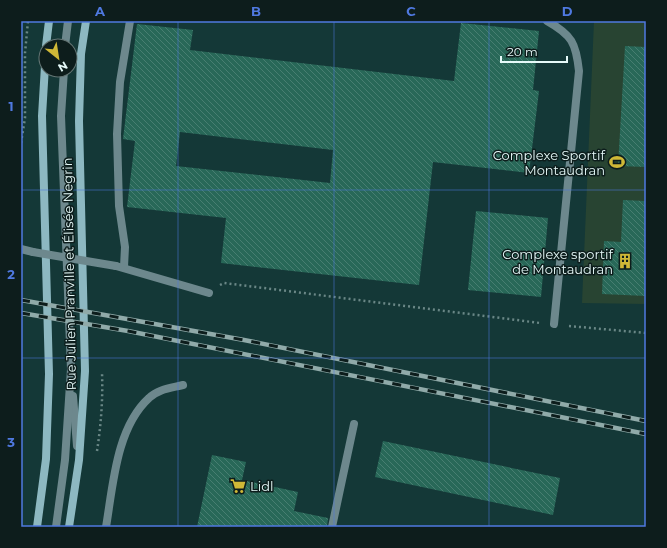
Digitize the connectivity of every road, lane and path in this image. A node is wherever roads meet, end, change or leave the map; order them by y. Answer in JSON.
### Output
{"nodes":[{"id":1,"x":28,"y":21,"type":"edge"},
{"id":2,"x":49,"y":21,"type":"edge"},
{"id":3,"x":68,"y":21,"type":"edge"},
{"id":4,"x":86,"y":21,"type":"edge"},
{"id":5,"x":130,"y":21,"type":"edge"},
{"id":6,"x":547,"y":21,"type":"edge"},
{"id":7,"x":47,"y":38,"type":"edge"},
{"id":8,"x":66,"y":38,"type":"edge"},
{"id":9,"x":44,"y":78,"type":"edge"},
{"id":10,"x":63,"y":78,"type":"edge"},
{"id":11,"x":21,"y":142,"type":"edge"},
{"id":12,"x":21,"y":249,"type":"edge"},
{"id":13,"x":120,"y":267,"type":"junction"},
{"id":14,"x":209,"y":293,"type":"joint"},
{"id":15,"x":554,"y":324,"type":"junction"},
{"id":16,"x":646,"y":332,"type":"edge"},
{"id":17,"x":71,"y":369,"type":"junction"},
{"id":18,"x":183,"y":385,"type":"dead end"},
{"id":19,"x":354,"y":424,"type":"dead end"},
{"id":20,"x":79,"y":460,"type":"junction"},
{"id":21,"x":37,"y":527,"type":"edge"},
{"id":22,"x":56,"y":527,"type":"edge"},
{"id":23,"x":69,"y":527,"type":"edge"},
{"id":24,"x":106,"y":527,"type":"edge"},
{"id":25,"x":332,"y":527,"type":"edge"}],
"edges":[{"from":1,"to":11,"type":"path"},
{"from":2,"to":7,"type":"street"},
{"from":3,"to":8,"type":"street"},
{"from":4,"to":20,"type":"street","name":"Rue Julien Pranville et Élisée Negrin"},
{"from":5,"to":13,"type":"street"},
{"from":6,"to":15,"type":"street"},
{"from":9,"to":21,"type":"street","name":"Rue Julien Pranville et Élisée Negrin"},
{"from":10,"to":17,"type":"street","name":"Rue Julien Pranville et Élisée Negrin"},
{"from":12,"to":13,"type":"street","bridge":true},
{"from":13,"to":14,"type":"street"},
{"from":14,"to":15,"type":"path"},
{"from":15,"to":16,"type":"path"},
{"from":17,"to":20,"type":"street"},
{"from":17,"to":22,"type":"street","name":"Rue Julien Pranville et Élisée Negrin"},
{"from":18,"to":24,"type":"street"},
{"from":19,"to":25,"type":"street"},
{"from":20,"to":23,"type":"street","name":"Rue Julien Pranville et Élisée Negrin"}]}
